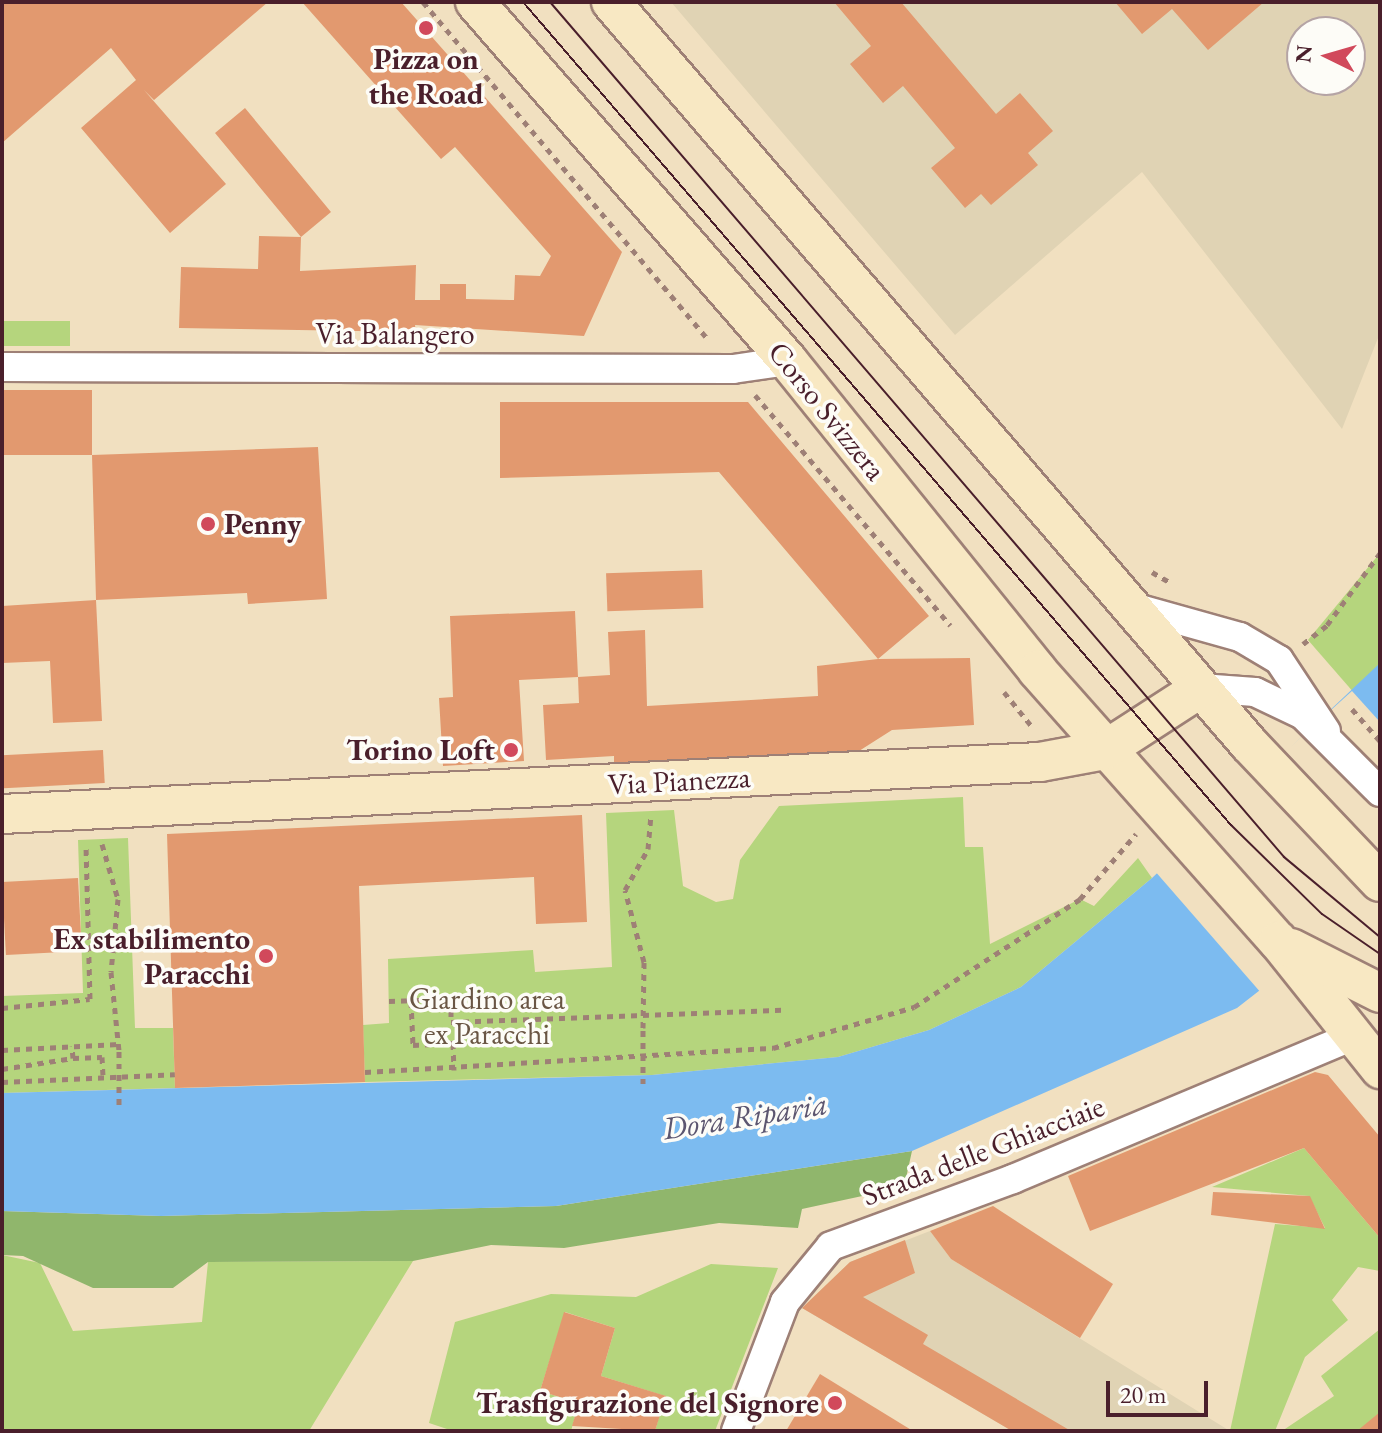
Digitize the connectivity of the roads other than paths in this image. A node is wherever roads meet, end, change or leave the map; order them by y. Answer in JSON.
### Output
{"nodes":[{"id":1,"x":475,"y":2,"type":"edge"},
{"id":2,"x":611,"y":2,"type":"edge"},
{"id":3,"x":788,"y":361,"type":"junction"},
{"id":4,"x":2,"y":367,"type":"edge"},
{"id":5,"x":1129,"y":606,"type":"junction"},
{"id":6,"x":1201,"y":688,"type":"junction"},
{"id":7,"x":1314,"y":717,"type":"junction"},
{"id":8,"x":1105,"y":750,"type":"junction"},
{"id":9,"x":1380,"y":792,"type":"edge"},
{"id":10,"x":2,"y":814,"type":"edge"},
{"id":11,"x":1380,"y":882,"type":"edge"},
{"id":12,"x":1320,"y":975,"type":"junction"},
{"id":13,"x":1380,"y":993,"type":"edge"},
{"id":14,"x":1369,"y":1053,"type":"edge"},
{"id":15,"x":736,"y":1431,"type":"edge"}],
"edges":[{"from":1,"to":3,"type":"street","name":"Corso Svizzera"},
{"from":2,"to":5,"type":"street"},
{"from":3,"to":4,"type":"street","name":"Via Balangero"},
{"from":3,"to":8,"type":"street","name":"Corso Svizzera"},
{"from":5,"to":6,"type":"street"},
{"from":5,"to":7,"type":"street"},
{"from":6,"to":7,"type":"street"},
{"from":6,"to":8,"type":"street","name":"Via Pianezza"},
{"from":6,"to":11,"type":"street"},
{"from":7,"to":9,"type":"street"},
{"from":8,"to":10,"type":"street","name":"Via Pianezza"},
{"from":8,"to":12,"type":"street","name":"Corso Svizzera"},
{"from":12,"to":13,"type":"street","name":"Corso Svizzera"},
{"from":12,"to":14,"type":"street"},
{"from":14,"to":15,"type":"street","name":"Strada delle Ghiacciaie"}]}
